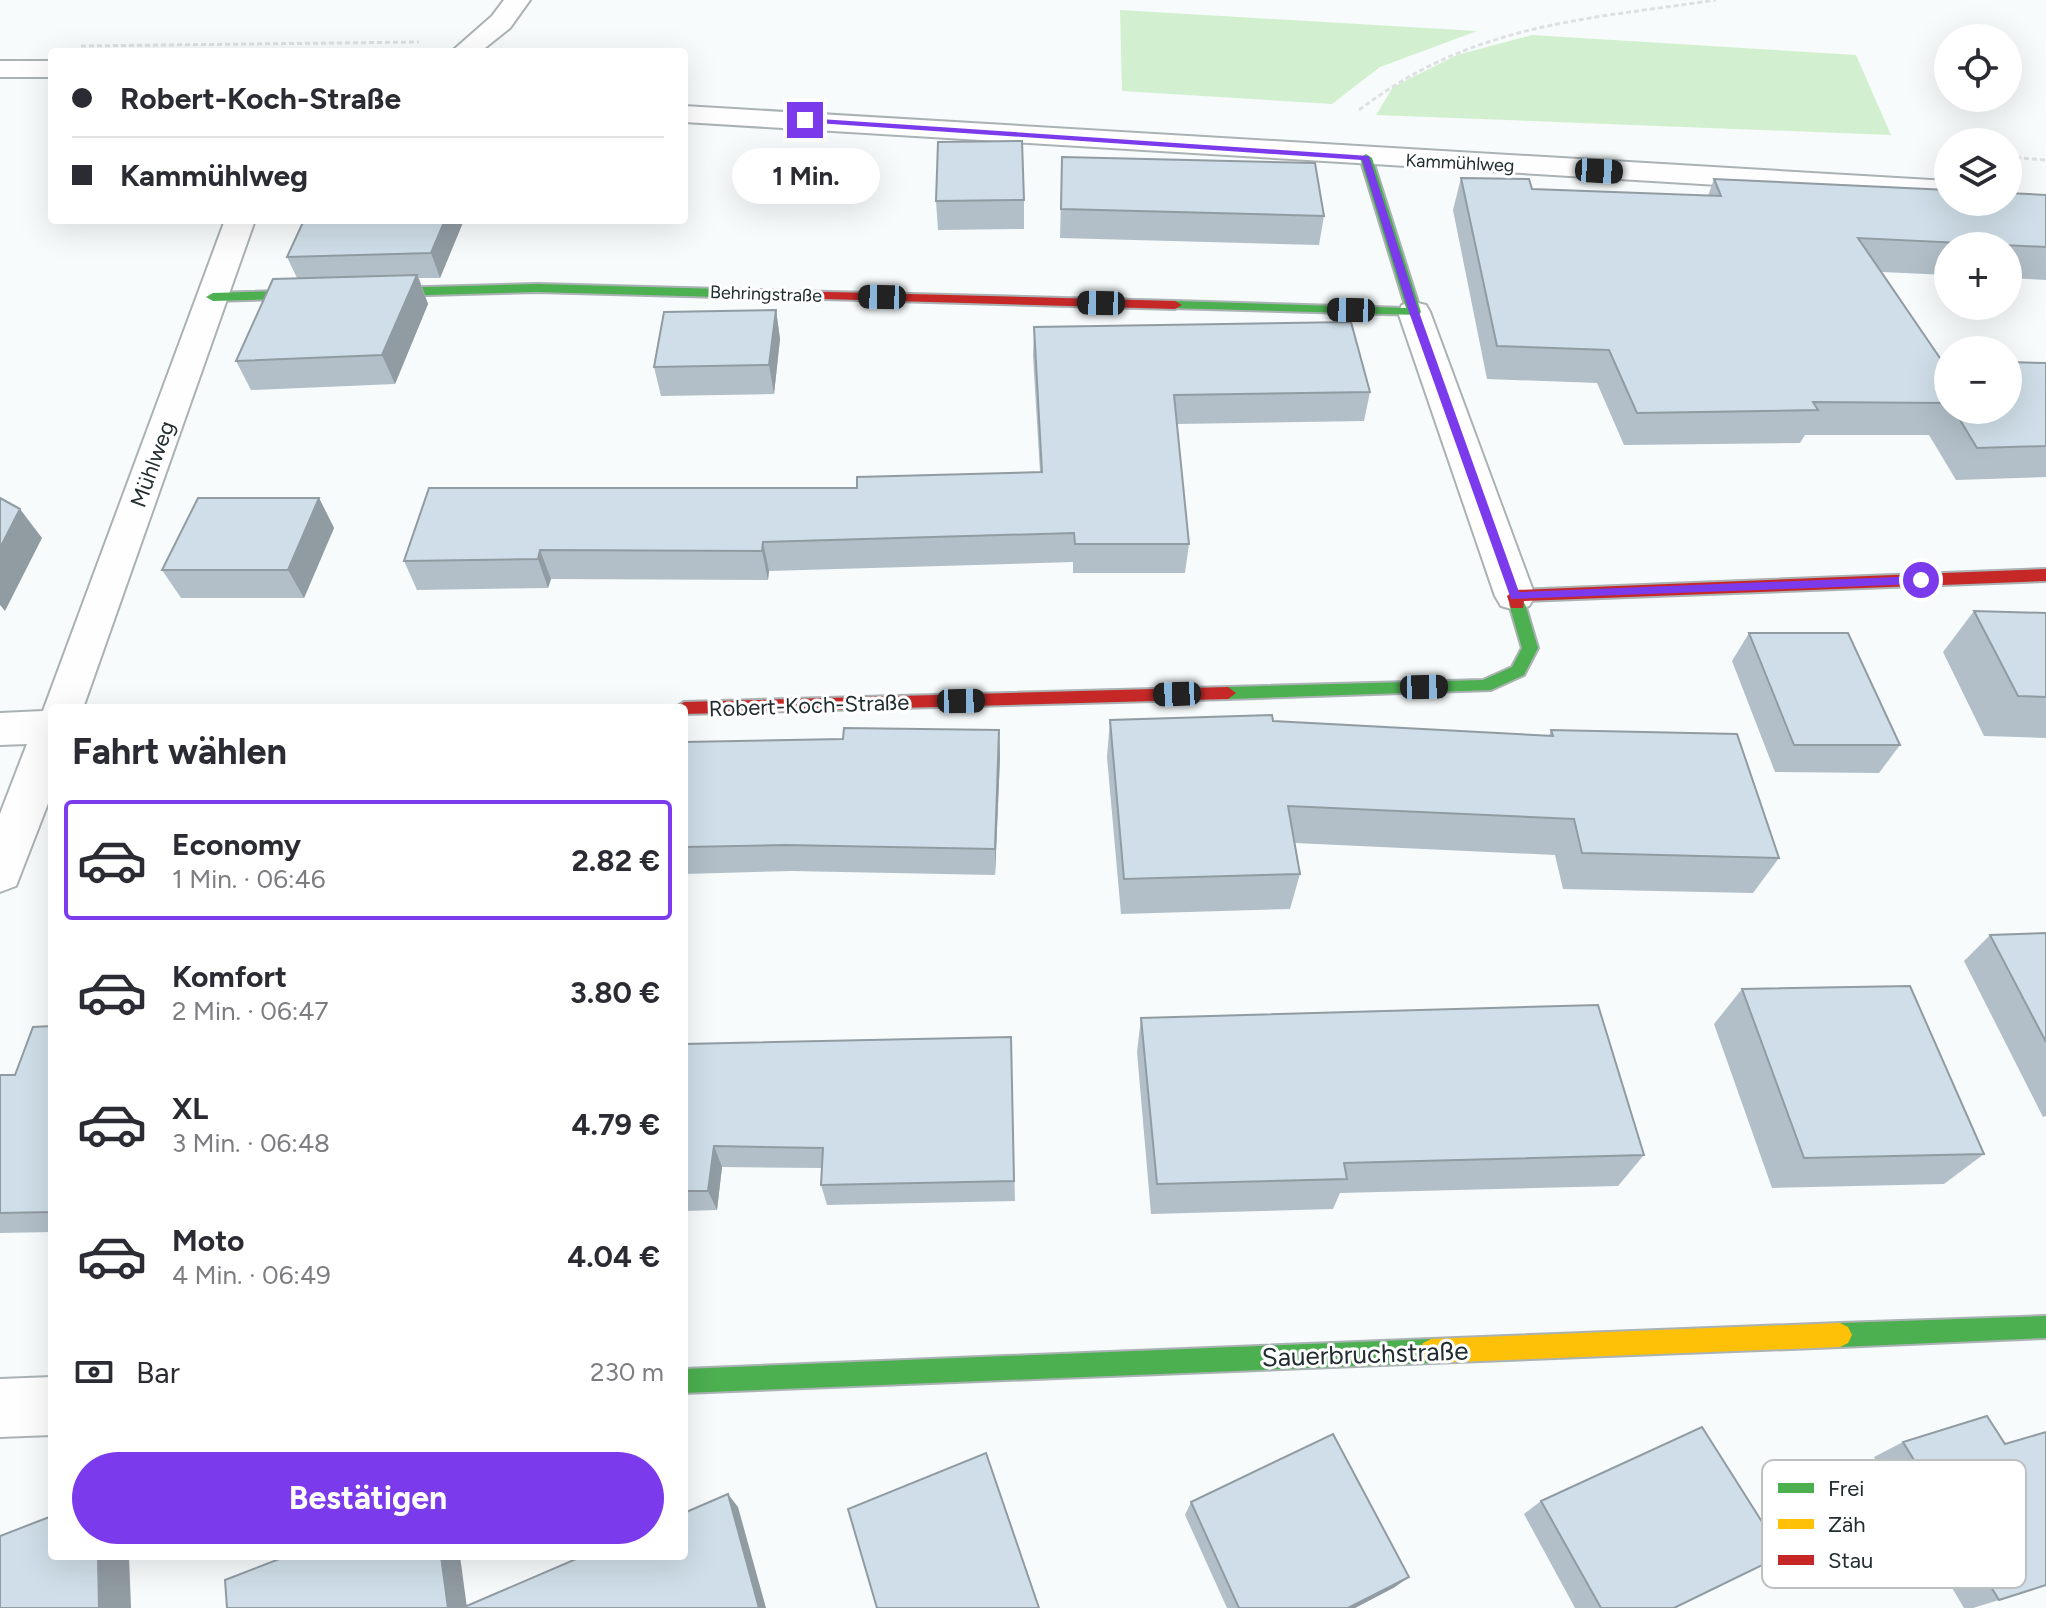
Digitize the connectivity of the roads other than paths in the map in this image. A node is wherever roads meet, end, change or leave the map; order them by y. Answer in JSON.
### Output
{"nodes":[{"id":1,"x":517,"y":0,"type":"edge"},
{"id":2,"x":469,"y":48,"type":"edge"},
{"id":3,"x":0,"y":69,"type":"edge"},
{"id":4,"x":48,"y":69,"type":"edge"},
{"id":5,"x":688,"y":114,"type":"edge"},
{"id":6,"x":1366,"y":158,"type":"junction"},
{"id":7,"x":1934,"y":189,"type":"edge"},
{"id":8,"x":239,"y":224,"type":"edge"},
{"id":9,"x":213,"y":297,"type":"junction"},
{"id":10,"x":1414,"y":312,"type":"junction"},
{"id":11,"x":2046,"y":575,"type":"edge"},
{"id":12,"x":1515,"y":596,"type":"junction"},
{"id":13,"x":63,"y":704,"type":"edge"},
{"id":14,"x":688,"y":708,"type":"edge"},
{"id":15,"x":48,"y":727,"type":"edge"},
{"id":16,"x":0,"y":729,"type":"edge"},
{"id":17,"x":48,"y":746,"type":"edge"},
{"id":18,"x":0,"y":873,"type":"edge"},
{"id":19,"x":2046,"y":1327,"type":"edge"},
{"id":20,"x":688,"y":1381,"type":"edge"},
{"id":21,"x":48,"y":1406,"type":"edge"},
{"id":22,"x":0,"y":1408,"type":"edge"}],
"edges":[{"from":1,"to":2,"type":"street"},
{"from":3,"to":4,"type":"street"},
{"from":5,"to":6,"type":"street","name":"Kammühlweg"},
{"from":6,"to":7,"type":"street","name":"Kammühlweg"},
{"from":6,"to":10,"type":"street"},
{"from":8,"to":9,"type":"street","name":"Mühlweg"},
{"from":9,"to":10,"type":"street","name":"Behringstraße"},
{"from":9,"to":13,"type":"street","name":"Mühlweg"},
{"from":10,"to":12,"type":"street"},
{"from":11,"to":12,"type":"street"},
{"from":12,"to":14,"type":"street","name":"Robert-Koch-Straße"},
{"from":15,"to":16,"type":"street"},
{"from":17,"to":18,"type":"street"},
{"from":19,"to":20,"type":"street","name":"Sauerbruchstraße"},
{"from":21,"to":22,"type":"street"}]}
